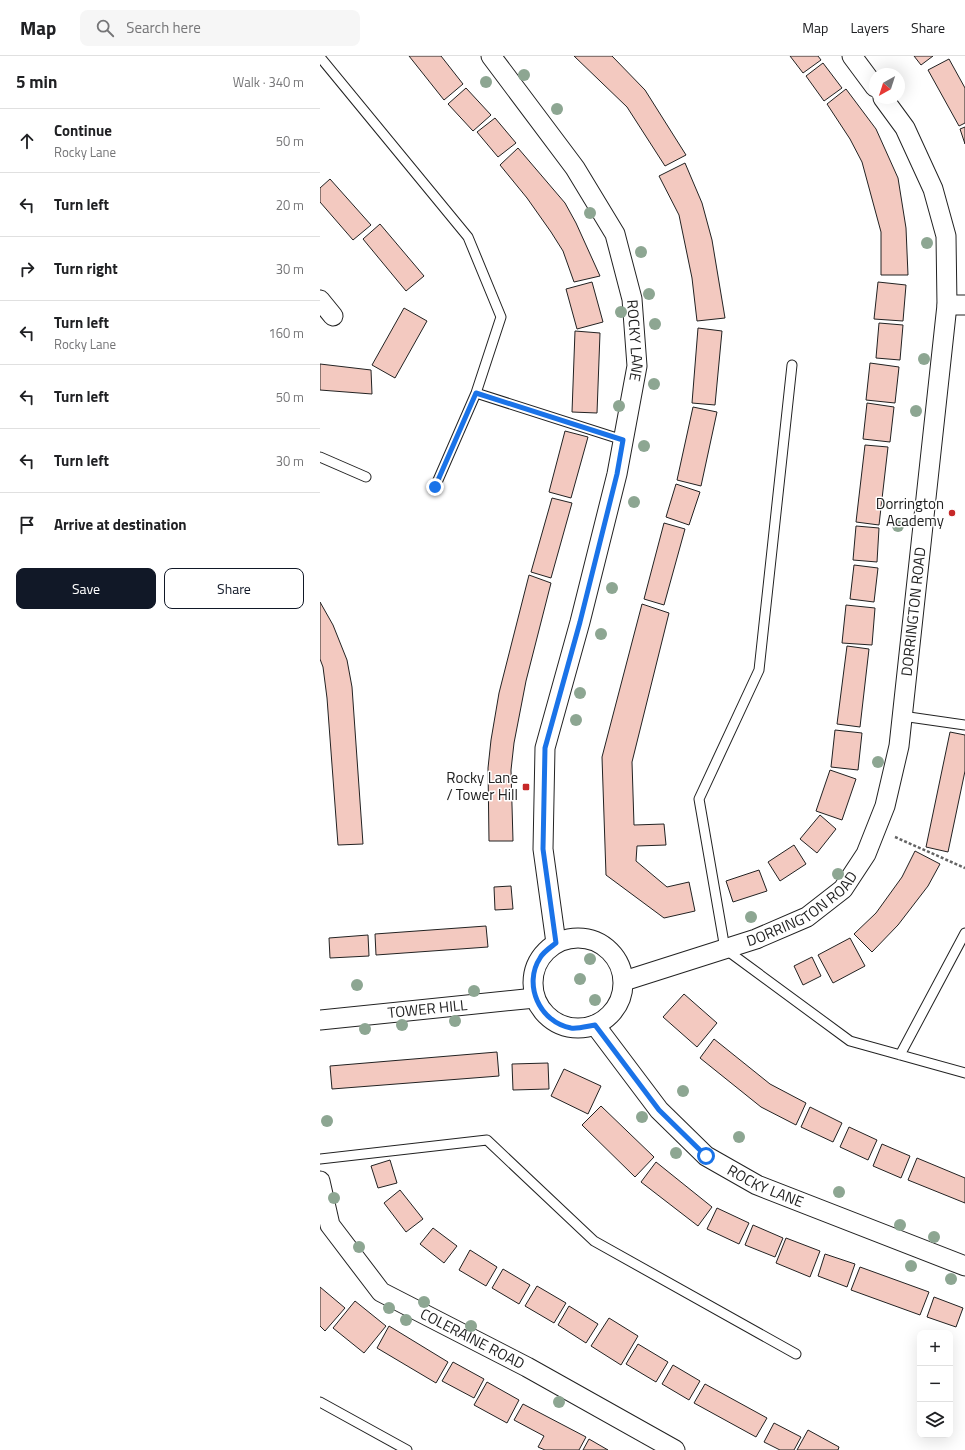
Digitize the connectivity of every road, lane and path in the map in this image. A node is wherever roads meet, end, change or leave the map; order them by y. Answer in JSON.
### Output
{"nodes":[{"id":1,"x":320,"y":56,"type":"edge"},
{"id":2,"x":491,"y":56,"type":"edge"},
{"id":3,"x":852,"y":56,"type":"edge"},
{"id":4,"x":869,"y":79,"type":"edge"},
{"id":5,"x":887,"y":104,"type":"edge"},
{"id":6,"x":320,"y":300,"type":"edge"},
{"id":7,"x":956,"y":305,"type":"edge"},
{"id":8,"x":333,"y":316,"type":"dead end"},
{"id":9,"x":792,"y":365,"type":"dead end"},
{"id":10,"x":476,"y":393,"type":"junction"},
{"id":11,"x":623,"y":440,"type":"junction"},
{"id":12,"x":320,"y":456,"type":"edge"},
{"id":13,"x":366,"y":477,"type":"dead end"},
{"id":14,"x":435,"y":487,"type":"dead end"},
{"id":15,"x":902,"y":716,"type":"junction"},
{"id":16,"x":965,"y":726,"type":"edge"},
{"id":17,"x":876,"y":829,"type":"junction"},
{"id":18,"x":965,"y":868,"type":"edge"},
{"id":19,"x":965,"y":933,"type":"edge"},
{"id":20,"x":556,"y":943,"type":"junction"},
{"id":21,"x":725,"y":949,"type":"junction"},
{"id":22,"x":624,"y":980,"type":"junction"},
{"id":23,"x":535,"y":998,"type":"junction"},
{"id":24,"x":320,"y":1020,"type":"edge"},
{"id":25,"x":595,"y":1025,"type":"junction"},
{"id":26,"x":900,"y":1055,"type":"junction"},
{"id":27,"x":965,"y":1073,"type":"edge"},
{"id":28,"x":320,"y":1159,"type":"edge"},
{"id":29,"x":320,"y":1181,"type":"edge"},
{"id":30,"x":965,"y":1266,"type":"edge"},
{"id":31,"x":796,"y":1354,"type":"dead end"},
{"id":32,"x":320,"y":1402,"type":"edge"},
{"id":33,"x":407,"y":1450,"type":"edge"},
{"id":34,"x":675,"y":1450,"type":"edge"}],
"edges":[{"from":1,"to":10,"type":"lane"},
{"from":2,"to":11,"type":"street","name":"ROCKY LANE"},
{"from":3,"to":4,"type":"street"},
{"from":5,"to":7,"type":"street","name":"DORRINGTON ROAD"},
{"from":6,"to":8,"type":"street"},
{"from":7,"to":15,"type":"street","name":"DORRINGTON ROAD"},
{"from":9,"to":21,"type":"lane"},
{"from":10,"to":11,"type":"lane"},
{"from":10,"to":14,"type":"lane"},
{"from":11,"to":20,"type":"street","name":"ROCKY LANE"},
{"from":12,"to":13,"type":"lane"},
{"from":15,"to":16,"type":"lane"},
{"from":15,"to":17,"type":"street","name":"DORRINGTON ROAD"},
{"from":17,"to":18,"type":"path"},
{"from":17,"to":21,"type":"street","name":"DORRINGTON ROAD"},
{"from":19,"to":26,"type":"lane"},
{"from":20,"to":22,"type":"street"},
{"from":20,"to":23,"type":"street"},
{"from":21,"to":22,"type":"street","name":"DORRINGTON ROAD"},
{"from":21,"to":26,"type":"lane"},
{"from":22,"to":25,"type":"street"},
{"from":23,"to":24,"type":"street","name":"TOWER HILL"},
{"from":23,"to":25,"type":"street"},
{"from":25,"to":30,"type":"street","name":"ROCKY LANE"},
{"from":26,"to":27,"type":"lane"},
{"from":28,"to":31,"type":"lane"},
{"from":29,"to":34,"type":"street","name":"COLERAINE ROAD"},
{"from":32,"to":33,"type":"lane"}]}
